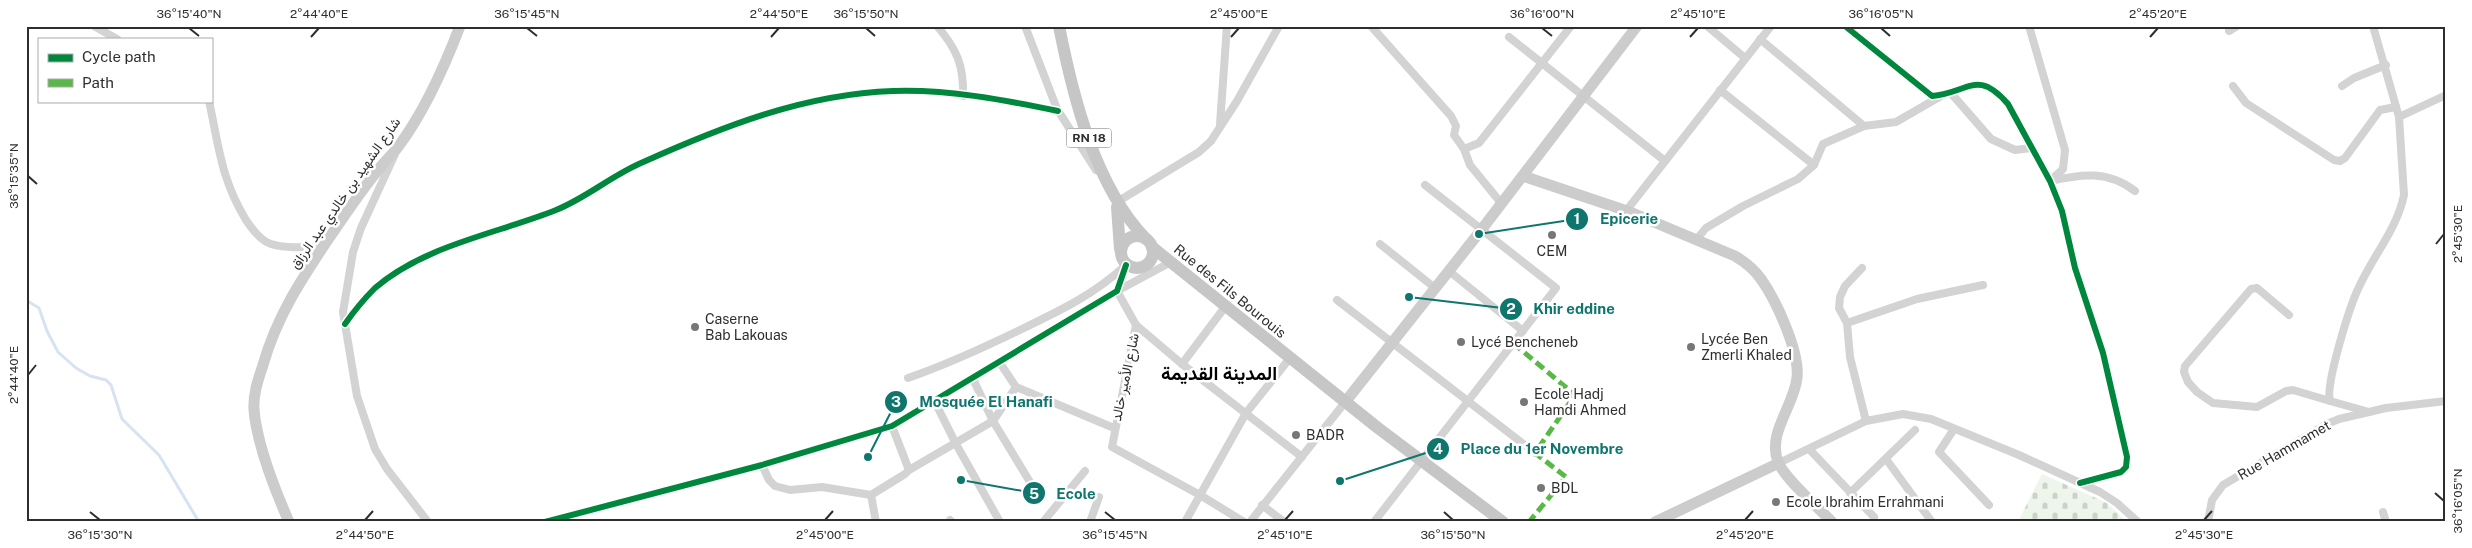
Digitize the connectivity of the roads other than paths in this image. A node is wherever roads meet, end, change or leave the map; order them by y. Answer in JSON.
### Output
{"nodes":[{"id":1,"x":94,"y":26,"type":"edge"},
{"id":2,"x":460,"y":26,"type":"edge"},
{"id":3,"x":937,"y":26,"type":"edge"},
{"id":4,"x":1025,"y":26,"type":"edge"},
{"id":5,"x":1059,"y":26,"type":"edge"},
{"id":6,"x":1227,"y":26,"type":"edge"},
{"id":7,"x":1279,"y":26,"type":"edge"},
{"id":8,"x":1371,"y":26,"type":"edge"},
{"id":9,"x":1571,"y":26,"type":"edge"},
{"id":10,"x":1637,"y":26,"type":"edge"},
{"id":11,"x":1707,"y":26,"type":"edge"},
{"id":12,"x":1771,"y":26,"type":"edge"},
{"id":13,"x":1844,"y":26,"type":"edge"},
{"id":14,"x":2038,"y":26,"type":"edge"},
{"id":15,"x":2237,"y":26,"type":"edge"},
{"id":16,"x":2373,"y":26,"type":"edge"},
{"id":17,"x":2029,"y":28,"type":"edge"},
{"id":18,"x":2229,"y":31,"type":"dead end"},
{"id":19,"x":1509,"y":37,"type":"dead end"},
{"id":20,"x":115,"y":38,"type":"edge"},
{"id":21,"x":1760,"y":40,"type":"junction"},
{"id":22,"x":1745,"y":58,"type":"junction"},
{"id":23,"x":1542,"y":64,"type":"junction"},
{"id":24,"x":2386,"y":66,"type":"junction"},
{"id":25,"x":2233,"y":86,"type":"dead end"},
{"id":26,"x":2342,"y":86,"type":"dead end"},
{"id":27,"x":1720,"y":90,"type":"junction"},
{"id":28,"x":1949,"y":92,"type":"junction"},
{"id":29,"x":2446,"y":95,"type":"edge"},
{"id":30,"x":963,"y":96,"type":"junction"},
{"id":31,"x":1584,"y":98,"type":"junction"},
{"id":32,"x":209,"y":102,"type":"edge"},
{"id":33,"x":2396,"y":107,"type":"junction"},
{"id":34,"x":1058,"y":110,"type":"junction"},
{"id":35,"x":2399,"y":117,"type":"junction"},
{"id":36,"x":1220,"y":124,"type":"junction"},
{"id":37,"x":1864,"y":126,"type":"junction"},
{"id":38,"x":398,"y":148,"type":"junction"},
{"id":39,"x":2031,"y":148,"type":"junction"},
{"id":40,"x":1464,"y":150,"type":"junction"},
{"id":41,"x":1665,"y":161,"type":"junction"},
{"id":42,"x":1814,"y":165,"type":"junction"},
{"id":43,"x":1523,"y":176,"type":"junction"},
{"id":44,"x":2050,"y":181,"type":"junction"},
{"id":45,"x":1426,"y":185,"type":"dead end"},
{"id":46,"x":2134,"y":191,"type":"dead end"},
{"id":47,"x":1117,"y":202,"type":"junction"},
{"id":48,"x":1501,"y":203,"type":"junction"},
{"id":49,"x":1626,"y":211,"type":"junction"},
{"id":50,"x":1482,"y":229,"type":"junction"},
{"id":51,"x":1696,"y":240,"type":"junction"},
{"id":52,"x":1149,"y":243,"type":"junction"},
{"id":53,"x":1380,"y":244,"type":"dead end"},
{"id":54,"x":324,"y":246,"type":"junction"},
{"id":55,"x":1120,"y":249,"type":"junction"},
{"id":56,"x":1170,"y":262,"type":"junction"},
{"id":57,"x":1126,"y":265,"type":"junction"},
{"id":58,"x":1862,"y":268,"type":"dead end"},
{"id":59,"x":1449,"y":271,"type":"junction"},
{"id":60,"x":1983,"y":285,"type":"dead end"},
{"id":61,"x":1435,"y":288,"type":"junction"},
{"id":62,"x":1117,"y":291,"type":"junction"},
{"id":63,"x":1337,"y":300,"type":"dead end"},
{"id":64,"x":1225,"y":307,"type":"junction"},
{"id":65,"x":2289,"y":315,"type":"dead end"},
{"id":66,"x":1847,"y":323,"type":"junction"},
{"id":67,"x":345,"y":324,"type":"junction"},
{"id":68,"x":1136,"y":325,"type":"junction"},
{"id":69,"x":1523,"y":331,"type":"junction"},
{"id":70,"x":1392,"y":344,"type":"junction"},
{"id":71,"x":1290,"y":358,"type":"junction"},
{"id":72,"x":1000,"y":363,"type":"junction"},
{"id":73,"x":1182,"y":364,"type":"junction"},
{"id":74,"x":908,"y":378,"type":"dead end"},
{"id":75,"x":973,"y":379,"type":"junction"},
{"id":76,"x":1016,"y":387,"type":"junction"},
{"id":77,"x":1346,"y":401,"type":"junction"},
{"id":78,"x":2330,"y":401,"type":"junction"},
{"id":79,"x":2446,"y":401,"type":"edge"},
{"id":80,"x":935,"y":402,"type":"junction"},
{"id":81,"x":1467,"y":403,"type":"junction"},
{"id":82,"x":2369,"y":412,"type":"junction"},
{"id":83,"x":1246,"y":413,"type":"junction"},
{"id":84,"x":993,"y":421,"type":"junction"},
{"id":85,"x":1866,"y":422,"type":"junction"},
{"id":86,"x":892,"y":426,"type":"junction"},
{"id":87,"x":1114,"y":428,"type":"junction"},
{"id":88,"x":1954,"y":429,"type":"junction"},
{"id":89,"x":1915,"y":430,"type":"dead end"},
{"id":90,"x":956,"y":444,"type":"junction"},
{"id":91,"x":1809,"y":449,"type":"junction"},
{"id":92,"x":1535,"y":453,"type":"dead end"},
{"id":93,"x":1302,"y":457,"type":"junction"},
{"id":94,"x":1886,"y":459,"type":"junction"},
{"id":95,"x":1420,"y":460,"type":"junction"},
{"id":96,"x":1779,"y":463,"type":"junction"},
{"id":97,"x":762,"y":466,"type":"junction"},
{"id":98,"x":909,"y":470,"type":"junction"},
{"id":99,"x":1085,"y":471,"type":"dead end"},
{"id":100,"x":1030,"y":482,"type":"dead end"},
{"id":101,"x":2080,"y":483,"type":"junction"},
{"id":102,"x":1850,"y":492,"type":"junction"},
{"id":103,"x":1200,"y":494,"type":"junction"},
{"id":104,"x":872,"y":495,"type":"junction"},
{"id":105,"x":1099,"y":497,"type":"dead end"},
{"id":106,"x":1262,"y":505,"type":"junction"},
{"id":107,"x":1988,"y":505,"type":"dead end"},
{"id":108,"x":2383,"y":512,"type":"dead end"},
{"id":109,"x":1874,"y":517,"type":"dead end"},
{"id":110,"x":1378,"y":520,"type":"edge"},
{"id":111,"x":1093,"y":521,"type":"edge"},
{"id":112,"x":289,"y":522,"type":"edge"},
{"id":113,"x":428,"y":522,"type":"edge"},
{"id":114,"x":545,"y":522,"type":"edge"},
{"id":115,"x":876,"y":522,"type":"edge"},
{"id":116,"x":1000,"y":522,"type":"edge"},
{"id":117,"x":1043,"y":522,"type":"edge"},
{"id":118,"x":1185,"y":522,"type":"edge"},
{"id":119,"x":1244,"y":522,"type":"edge"},
{"id":120,"x":1250,"y":522,"type":"edge"},
{"id":121,"x":1284,"y":522,"type":"edge"},
{"id":122,"x":1503,"y":522,"type":"edge"},
{"id":123,"x":1655,"y":522,"type":"edge"},
{"id":124,"x":1832,"y":522,"type":"edge"},
{"id":125,"x":1932,"y":522,"type":"edge"},
{"id":126,"x":2138,"y":522,"type":"edge"},
{"id":127,"x":2208,"y":522,"type":"edge"},
{"id":128,"x":2386,"y":522,"type":"edge"}],
"edges":[{"from":1,"to":20,"type":"street"},
{"from":2,"to":38,"type":"street","name":"شارع الشهيد بن خالدي عبد الرزاق"},
{"from":3,"to":30,"type":"street"},
{"from":4,"to":34,"type":"street"},
{"from":5,"to":47,"type":"main road","number":"RN 18"},
{"from":6,"to":36,"type":"street"},
{"from":7,"to":36,"type":"street"},
{"from":8,"to":40,"type":"street"},
{"from":9,"to":23,"type":"street"},
{"from":10,"to":31,"type":"street"},
{"from":11,"to":22,"type":"street"},
{"from":12,"to":21,"type":"street"},
{"from":13,"to":28,"type":"street"},
{"from":14,"to":17,"type":"street"},
{"from":15,"to":18,"type":"street"},
{"from":16,"to":24,"type":"street"},
{"from":17,"to":44,"type":"street"},
{"from":19,"to":23,"type":"street"},
{"from":21,"to":22,"type":"street"},
{"from":21,"to":37,"type":"street"},
{"from":22,"to":27,"type":"street"},
{"from":23,"to":31,"type":"street"},
{"from":23,"to":40,"type":"street"},
{"from":24,"to":26,"type":"street"},
{"from":24,"to":33,"type":"street"},
{"from":25,"to":33,"type":"street"},
{"from":27,"to":41,"type":"street"},
{"from":27,"to":42,"type":"street"},
{"from":28,"to":37,"type":"street"},
{"from":28,"to":39,"type":"street"},
{"from":28,"to":39,"type":"street"},
{"from":29,"to":35,"type":"street"},
{"from":30,"to":34,"type":"street"},
{"from":30,"to":67,"type":"street"},
{"from":31,"to":41,"type":"street"},
{"from":31,"to":43,"type":"street"},
{"from":32,"to":54,"type":"street"},
{"from":33,"to":35,"type":"street"},
{"from":34,"to":47,"type":"street"},
{"from":35,"to":78,"type":"street"},
{"from":36,"to":47,"type":"street"},
{"from":37,"to":42,"type":"street"},
{"from":38,"to":54,"type":"street","name":"شارع الشهيد بن خالدي عبد الرزاق"},
{"from":38,"to":67,"type":"street"},
{"from":39,"to":44,"type":"street"},
{"from":40,"to":48,"type":"street"},
{"from":41,"to":49,"type":"street"},
{"from":42,"to":51,"type":"street"},
{"from":43,"to":48,"type":"street"},
{"from":43,"to":49,"type":"street"},
{"from":44,"to":46,"type":"street"},
{"from":44,"to":101,"type":"street"},
{"from":45,"to":50,"type":"street"},
{"from":47,"to":52,"type":"main road","number":"RN 18"},
{"from":47,"to":55,"type":"main road"},
{"from":48,"to":50,"type":"street"},
{"from":49,"to":51,"type":"street"},
{"from":50,"to":59,"type":"street"},
{"from":50,"to":69,"type":"street"},
{"from":51,"to":96,"type":"street"},
{"from":52,"to":55,"type":"main road"},
{"from":52,"to":56,"type":"main road","name":"Rue des Fils Bourouis","number":"RN 18"},
{"from":52,"to":57,"type":"main road"},
{"from":53,"to":61,"type":"street"},
{"from":54,"to":112,"type":"street","name":"شارع الشهيد بن خالدي عبد الرزاق"},
{"from":55,"to":57,"type":"main road"},
{"from":56,"to":62,"type":"street"},
{"from":56,"to":64,"type":"main road","name":"Rue des Fils Bourouis","number":"RN 18"},
{"from":57,"to":62,"type":"street"},
{"from":57,"to":74,"type":"street"},
{"from":58,"to":66,"type":"street"},
{"from":59,"to":61,"type":"street"},
{"from":59,"to":69,"type":"street"},
{"from":60,"to":66,"type":"street"},
{"from":61,"to":70,"type":"street"},
{"from":62,"to":68,"type":"street"},
{"from":62,"to":72,"type":"street"},
{"from":63,"to":70,"type":"street"},
{"from":64,"to":71,"type":"main road","name":"Rue des Fils Bourouis","number":"RN 18"},
{"from":64,"to":73,"type":"street"},
{"from":65,"to":78,"type":"street"},
{"from":66,"to":85,"type":"street"},
{"from":67,"to":113,"type":"street"},
{"from":68,"to":73,"type":"street"},
{"from":68,"to":87,"type":"street","name":"شارع الأمير خالد"},
{"from":69,"to":81,"type":"street"},
{"from":70,"to":77,"type":"street"},
{"from":70,"to":81,"type":"street"},
{"from":71,"to":77,"type":"main road","number":"RN 18"},
{"from":71,"to":83,"type":"street"},
{"from":72,"to":75,"type":"street"},
{"from":72,"to":76,"type":"street"},
{"from":73,"to":83,"type":"street"},
{"from":75,"to":80,"type":"street"},
{"from":75,"to":84,"type":"street"},
{"from":76,"to":84,"type":"street"},
{"from":76,"to":87,"type":"street"},
{"from":77,"to":93,"type":"street"},
{"from":77,"to":95,"type":"main road","number":"RN 18"},
{"from":78,"to":82,"type":"street"},
{"from":79,"to":82,"type":"street","name":"Rue Hammamet"},
{"from":80,"to":86,"type":"street"},
{"from":80,"to":90,"type":"street"},
{"from":81,"to":92,"type":"street"},
{"from":81,"to":95,"type":"street"},
{"from":82,"to":127,"type":"street","name":"Rue Hammamet"},
{"from":83,"to":93,"type":"street"},
{"from":83,"to":103,"type":"street"},
{"from":84,"to":90,"type":"street"},
{"from":84,"to":100,"type":"street"},
{"from":85,"to":88,"type":"street"},
{"from":85,"to":91,"type":"street"},
{"from":86,"to":97,"type":"street"},
{"from":86,"to":98,"type":"street"},
{"from":87,"to":103,"type":"street"},
{"from":88,"to":101,"type":"street"},
{"from":88,"to":107,"type":"street"},
{"from":89,"to":94,"type":"street"},
{"from":90,"to":98,"type":"street"},
{"from":90,"to":116,"type":"street"},
{"from":91,"to":96,"type":"street"},
{"from":91,"to":102,"type":"street"},
{"from":93,"to":106,"type":"street"},
{"from":94,"to":102,"type":"street"},
{"from":94,"to":125,"type":"street"},
{"from":95,"to":110,"type":"street"},
{"from":95,"to":122,"type":"main road","number":"RN 18"},
{"from":96,"to":123,"type":"street"},
{"from":96,"to":124,"type":"street"},
{"from":97,"to":104,"type":"street"},
{"from":97,"to":114,"type":"street"},
{"from":98,"to":104,"type":"street"},
{"from":99,"to":117,"type":"street"},
{"from":101,"to":126,"type":"street"},
{"from":102,"to":109,"type":"street"},
{"from":103,"to":118,"type":"street"},
{"from":103,"to":119,"type":"street"},
{"from":104,"to":115,"type":"street"},
{"from":105,"to":111,"type":"street"},
{"from":106,"to":120,"type":"street"},
{"from":106,"to":121,"type":"street"},
{"from":108,"to":128,"type":"street"}]}
